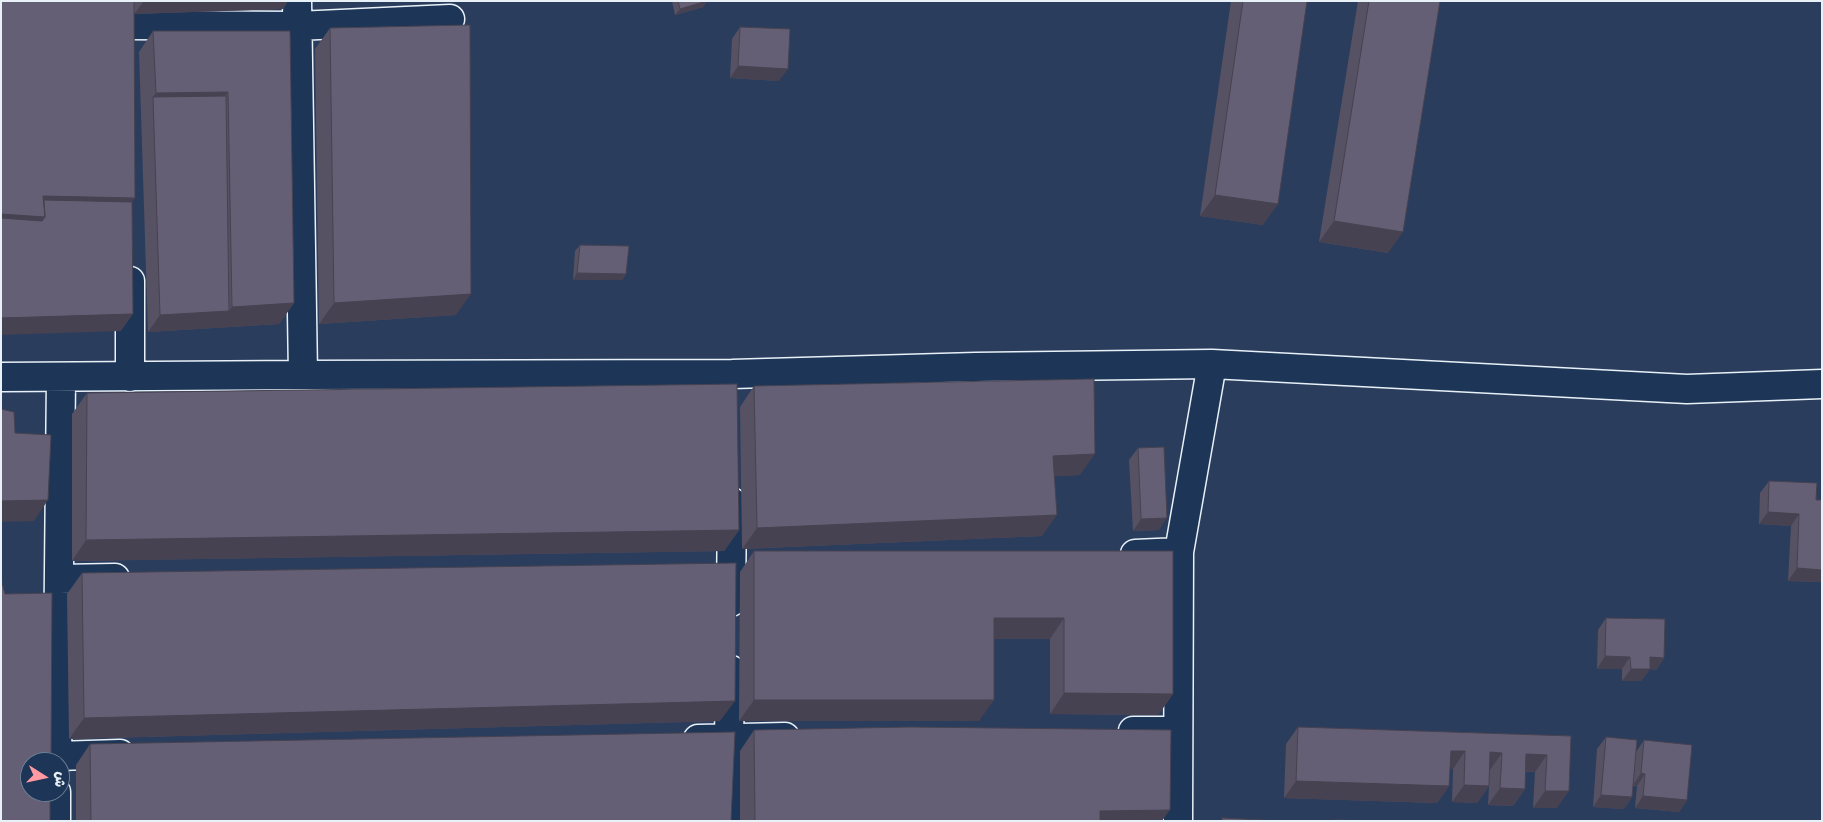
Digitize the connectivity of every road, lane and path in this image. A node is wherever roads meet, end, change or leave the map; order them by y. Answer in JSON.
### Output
{"nodes":[{"id":1,"x":128,"y":13,"type":"edge"},
{"id":2,"x":297,"y":14,"type":"edge"},
{"id":3,"x":450,"y":19,"type":"dead end"},
{"id":4,"x":128,"y":54,"type":"edge"},
{"id":5,"x":130,"y":260,"type":"edge"},
{"id":6,"x":1212,"y":364,"type":"junction"},
{"id":7,"x":303,"y":375,"type":"junction"},
{"id":8,"x":61,"y":377,"type":"junction"},
{"id":9,"x":130,"y":377,"type":"junction"},
{"id":10,"x":1,"y":378,"type":"edge"},
{"id":11,"x":1822,"y":384,"type":"edge"},
{"id":12,"x":732,"y":481,"type":"edge"},
{"id":13,"x":1178,"y":552,"type":"junction"},
{"id":14,"x":1109,"y":555,"type":"edge"},
{"id":15,"x":742,"y":568,"type":"junction"},
{"id":16,"x":702,"y":569,"type":"edge"},
{"id":17,"x":138,"y":578,"type":"edge"},
{"id":18,"x":59,"y":579,"type":"junction"},
{"id":19,"x":1178,"y":731,"type":"junction"},
{"id":20,"x":1108,"y":732,"type":"edge"},
{"id":21,"x":809,"y":736,"type":"edge"},
{"id":22,"x":730,"y":738,"type":"junction"},
{"id":23,"x":670,"y":739,"type":"edge"},
{"id":24,"x":57,"y":752,"type":"edge"},
{"id":25,"x":146,"y":753,"type":"edge"},
{"id":26,"x":70,"y":758,"type":"edge"},
{"id":27,"x":56,"y":802,"type":"edge"},
{"id":28,"x":56,"y":821,"type":"edge"},
{"id":29,"x":726,"y":821,"type":"edge"},
{"id":30,"x":1178,"y":821,"type":"edge"}],
"edges":[{"from":1,"to":2,"type":"street"},
{"from":1,"to":4,"type":"street"},
{"from":2,"to":3,"type":"street"},
{"from":2,"to":7,"type":"street"},
{"from":5,"to":9,"type":"street"},
{"from":6,"to":7,"type":"street"},
{"from":6,"to":11,"type":"street"},
{"from":6,"to":13,"type":"street"},
{"from":7,"to":9,"type":"street"},
{"from":8,"to":9,"type":"street"},
{"from":8,"to":10,"type":"street"},
{"from":8,"to":18,"type":"street"},
{"from":12,"to":15,"type":"street"},
{"from":13,"to":14,"type":"street"},
{"from":13,"to":19,"type":"street"},
{"from":15,"to":16,"type":"street"},
{"from":15,"to":22,"type":"street"},
{"from":17,"to":18,"type":"street"},
{"from":18,"to":24,"type":"street"},
{"from":19,"to":20,"type":"street"},
{"from":19,"to":30,"type":"street"},
{"from":21,"to":22,"type":"street"},
{"from":22,"to":23,"type":"street"},
{"from":22,"to":29,"type":"street"},
{"from":25,"to":26,"type":"street"},
{"from":27,"to":28,"type":"street"}]}
